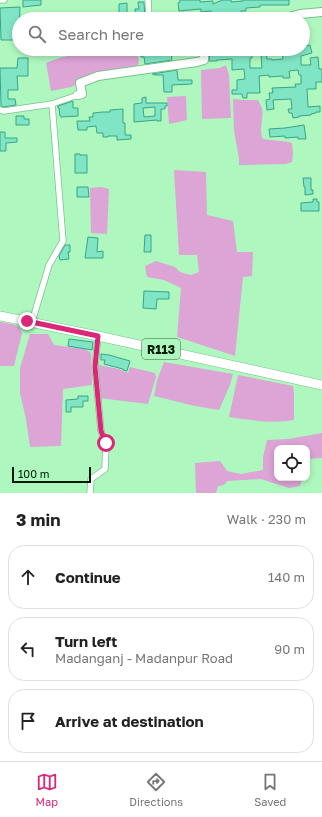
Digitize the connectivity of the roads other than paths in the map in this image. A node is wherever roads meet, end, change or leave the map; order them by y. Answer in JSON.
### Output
{"nodes":[{"id":1,"x":0,"y":0,"type":"edge"},
{"id":2,"x":4,"y":0,"type":"edge"},
{"id":3,"x":148,"y":0,"type":"edge"},
{"id":4,"x":149,"y":12,"type":"edge"},
{"id":5,"x":322,"y":12,"type":"edge"},
{"id":6,"x":310,"y":13,"type":"edge"},
{"id":7,"x":204,"y":56,"type":"edge"},
{"id":8,"x":78,"y":96,"type":"joint"},
{"id":9,"x":52,"y":104,"type":"junction"},
{"id":10,"x":0,"y":110,"type":"edge"},
{"id":11,"x":0,"y":316,"type":"edge"},
{"id":12,"x":32,"y":322,"type":"junction"},
{"id":13,"x":98,"y":336,"type":"junction"},
{"id":14,"x":322,"y":385,"type":"edge"},
{"id":15,"x":90,"y":493,"type":"edge"}],
"edges":[{"from":1,"to":2,"type":"street"},
{"from":3,"to":4,"type":"street"},
{"from":5,"to":6,"type":"street"},
{"from":7,"to":8,"type":"street"},
{"from":8,"to":9,"type":"street"},
{"from":9,"to":10,"type":"street"},
{"from":9,"to":12,"type":"street"},
{"from":11,"to":12,"type":"main road","number":"R113"},
{"from":12,"to":13,"type":"main road","number":"R113"},
{"from":13,"to":14,"type":"main road","number":"R113"},
{"from":13,"to":15,"type":"street"}]}
